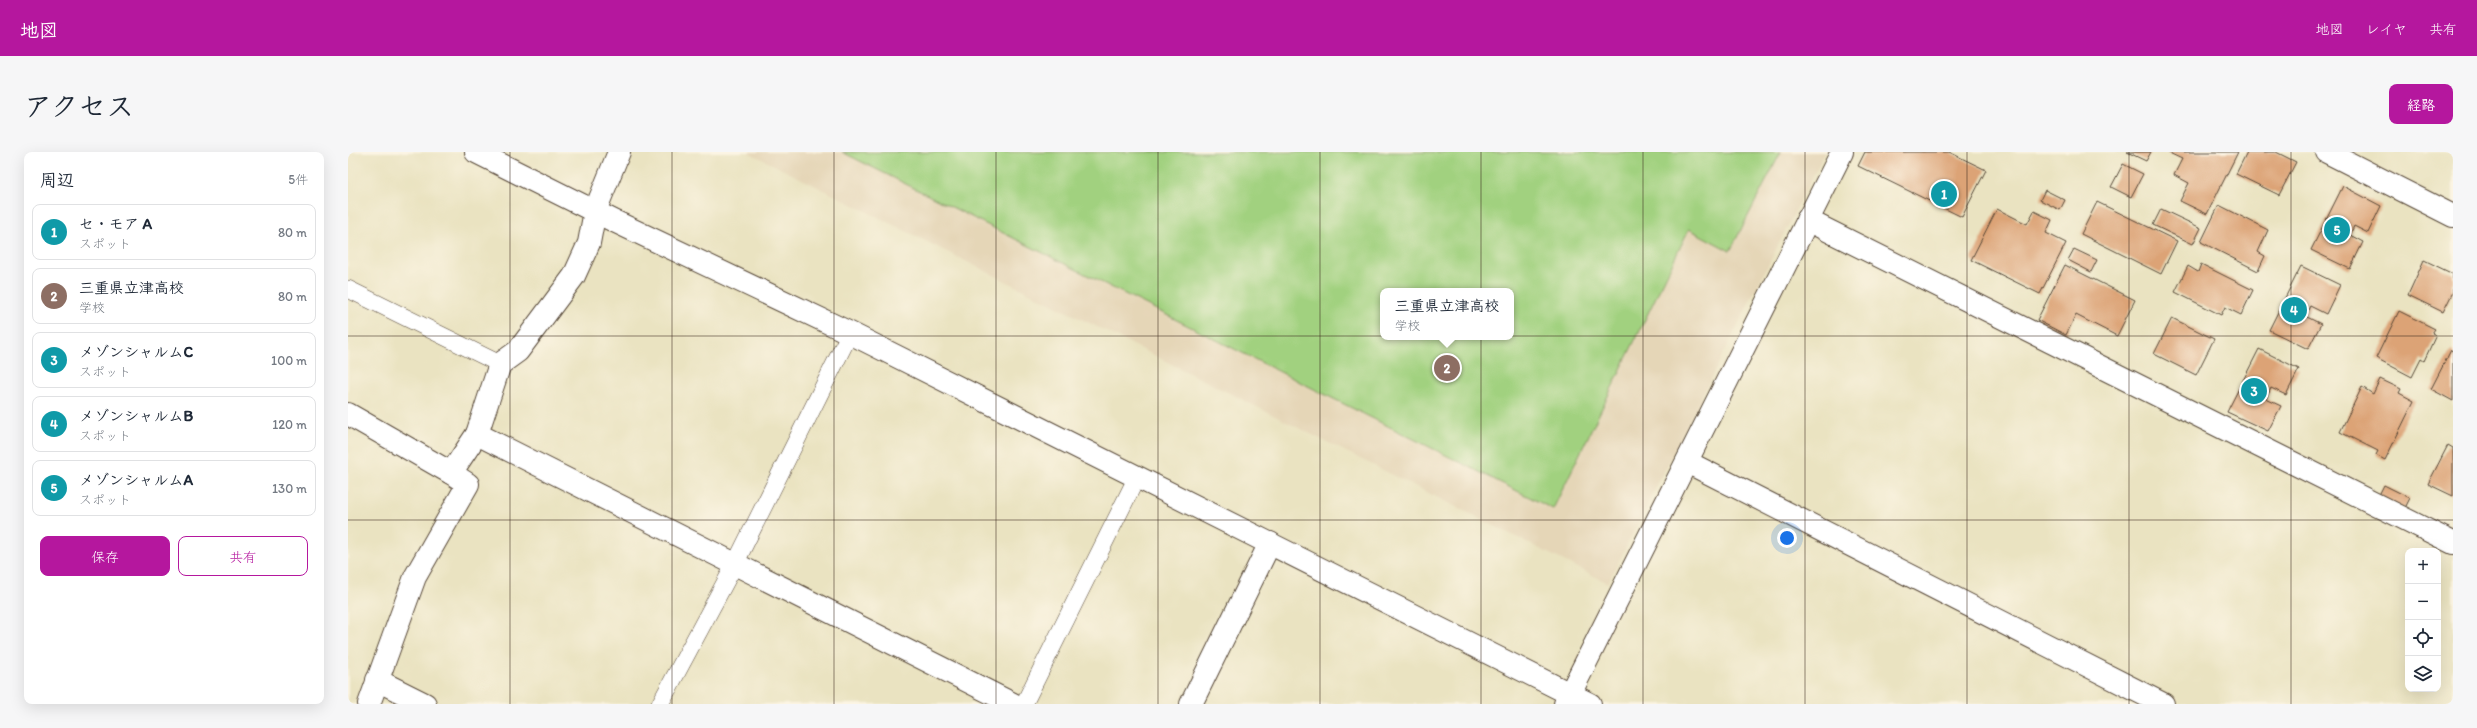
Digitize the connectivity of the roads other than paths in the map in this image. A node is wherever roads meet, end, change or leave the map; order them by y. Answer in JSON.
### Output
{"nodes":[{"id":1,"x":476,"y":152,"type":"edge"},
{"id":2,"x":619,"y":152,"type":"edge"},
{"id":3,"x":1842,"y":152,"type":"edge"},
{"id":4,"x":2327,"y":152,"type":"edge"},
{"id":5,"x":595,"y":211,"type":"junction"},
{"id":6,"x":2453,"y":216,"type":"edge"},
{"id":7,"x":1807,"y":220,"type":"junction"},
{"id":8,"x":348,"y":289,"type":"edge"},
{"id":9,"x":850,"y":333,"type":"junction"},
{"id":10,"x":500,"y":364,"type":"junction"},
{"id":11,"x":348,"y":414,"type":"edge"},
{"id":12,"x":477,"y":434,"type":"junction"},
{"id":13,"x":1687,"y":462,"type":"junction"},
{"id":14,"x":451,"y":474,"type":"junction"},
{"id":15,"x":1137,"y":477,"type":"junction"},
{"id":16,"x":1270,"y":543,"type":"junction"},
{"id":17,"x":2453,"y":543,"type":"edge"},
{"id":18,"x":735,"y":564,"type":"junction"},
{"id":19,"x":377,"y":680,"type":"junction"},
{"id":20,"x":1568,"y":699,"type":"edge"},
{"id":21,"x":369,"y":704,"type":"edge"},
{"id":22,"x":425,"y":704,"type":"edge"},
{"id":23,"x":660,"y":704,"type":"edge"},
{"id":24,"x":1014,"y":704,"type":"edge"},
{"id":25,"x":1024,"y":704,"type":"edge"},
{"id":26,"x":1191,"y":704,"type":"edge"},
{"id":27,"x":1590,"y":704,"type":"edge"},
{"id":28,"x":2162,"y":704,"type":"edge"}],
"edges":[{"from":1,"to":5,"type":"street"},
{"from":2,"to":5,"type":"street"},
{"from":3,"to":7,"type":"street"},
{"from":4,"to":6,"type":"street"},
{"from":5,"to":9,"type":"street"},
{"from":5,"to":10,"type":"street"},
{"from":7,"to":13,"type":"street"},
{"from":7,"to":17,"type":"street"},
{"from":8,"to":10,"type":"lane"},
{"from":9,"to":15,"type":"street"},
{"from":9,"to":18,"type":"lane"},
{"from":10,"to":12,"type":"street"},
{"from":11,"to":14,"type":"street"},
{"from":12,"to":14,"type":"street"},
{"from":12,"to":18,"type":"street"},
{"from":13,"to":20,"type":"street"},
{"from":13,"to":28,"type":"street"},
{"from":14,"to":19,"type":"street"},
{"from":15,"to":16,"type":"street"},
{"from":15,"to":25,"type":"lane"},
{"from":16,"to":20,"type":"street"},
{"from":16,"to":26,"type":"street"},
{"from":18,"to":23,"type":"lane"},
{"from":18,"to":24,"type":"street"},
{"from":19,"to":21,"type":"street"},
{"from":19,"to":22,"type":"street"},
{"from":20,"to":27,"type":"street"}]}
